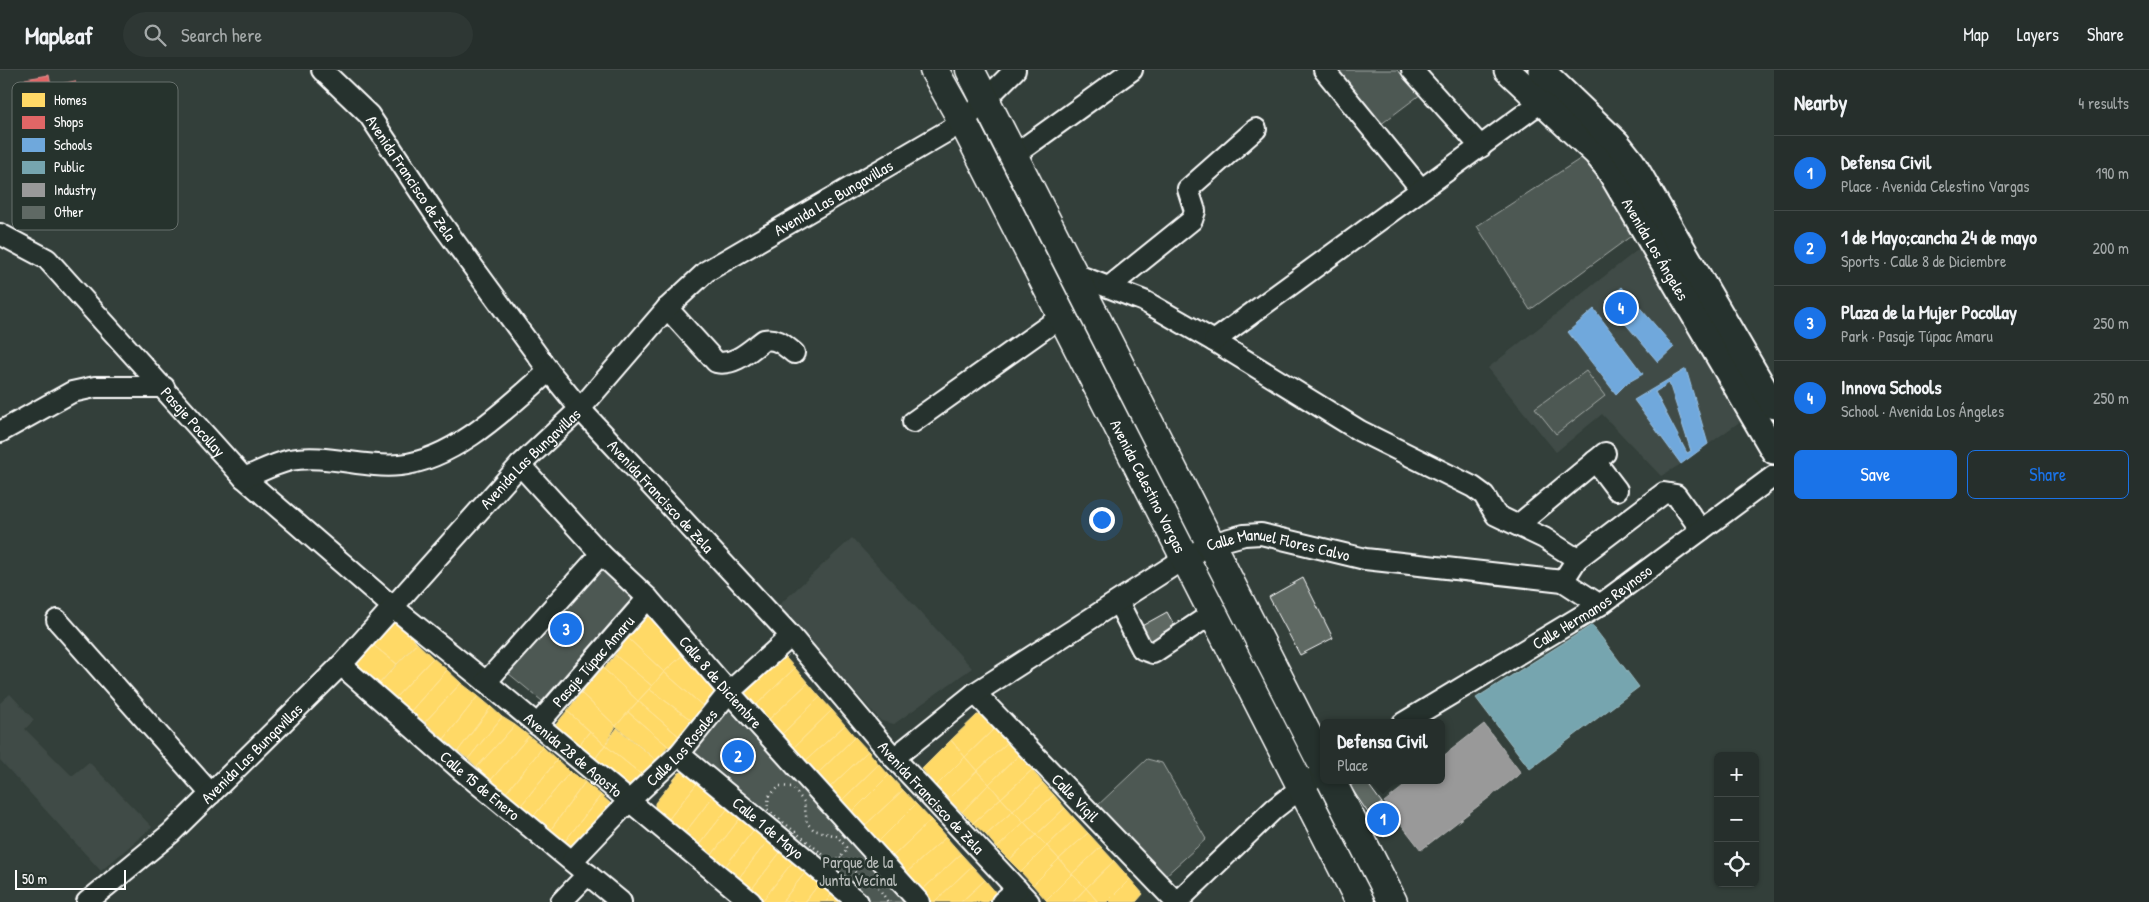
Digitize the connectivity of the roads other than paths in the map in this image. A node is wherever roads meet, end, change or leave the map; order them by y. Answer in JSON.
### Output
{"nodes":[{"id":1,"x":322,"y":70,"type":"edge"},
{"id":2,"x":934,"y":70,"type":"edge"},
{"id":3,"x":970,"y":70,"type":"edge"},
{"id":4,"x":1015,"y":70,"type":"edge"},
{"id":5,"x":1132,"y":70,"type":"edge"},
{"id":6,"x":1324,"y":70,"type":"edge"},
{"id":7,"x":1412,"y":70,"type":"edge"},
{"id":8,"x":1507,"y":70,"type":"edge"},
{"id":9,"x":1541,"y":70,"type":"edge"},
{"id":10,"x":984,"y":100,"type":"junction"},
{"id":11,"x":1541,"y":102,"type":"junction"},
{"id":12,"x":963,"y":122,"type":"junction"},
{"id":13,"x":1256,"y":129,"type":"dead end"},
{"id":14,"x":1594,"y":136,"type":"junction"},
{"id":15,"x":1481,"y":147,"type":"junction"},
{"id":16,"x":1013,"y":156,"type":"junction"},
{"id":17,"x":1420,"y":188,"type":"junction"},
{"id":18,"x":0,"y":234,"type":"edge"},
{"id":19,"x":1056,"y":240,"type":"junction"},
{"id":20,"x":1030,"y":255,"type":"junction"},
{"id":21,"x":1072,"y":273,"type":"junction"},
{"id":22,"x":1109,"y":287,"type":"junction"},
{"id":23,"x":667,"y":308,"type":"junction"},
{"id":24,"x":1062,"y":316,"type":"junction"},
{"id":25,"x":1214,"y":341,"type":"junction"},
{"id":26,"x":794,"y":353,"type":"dead end"},
{"id":27,"x":549,"y":371,"type":"junction"},
{"id":28,"x":164,"y":387,"type":"junction"},
{"id":29,"x":1774,"y":406,"type":"edge"},
{"id":30,"x":580,"y":409,"type":"junction"},
{"id":31,"x":913,"y":422,"type":"dead end"},
{"id":32,"x":0,"y":432,"type":"edge"},
{"id":33,"x":1774,"y":451,"type":"edge"},
{"id":34,"x":520,"y":465,"type":"junction"},
{"id":35,"x":1774,"y":476,"type":"edge"},
{"id":36,"x":244,"y":478,"type":"junction"},
{"id":37,"x":1617,"y":490,"type":"dead end"},
{"id":38,"x":1518,"y":524,"type":"junction"},
{"id":39,"x":1701,"y":530,"type":"junction"},
{"id":40,"x":1211,"y":544,"type":"junction"},
{"id":41,"x":601,"y":554,"type":"junction"},
{"id":42,"x":1185,"y":558,"type":"junction"},
{"id":43,"x":1577,"y":559,"type":"junction"},
{"id":44,"x":1563,"y":581,"type":"junction"},
{"id":45,"x":648,"y":598,"type":"junction"},
{"id":46,"x":1118,"y":602,"type":"junction"},
{"id":47,"x":1600,"y":605,"type":"junction"},
{"id":48,"x":394,"y":608,"type":"junction"},
{"id":49,"x":1213,"y":613,"type":"junction"},
{"id":50,"x":57,"y":620,"type":"dead end"},
{"id":51,"x":791,"y":636,"type":"junction"},
{"id":52,"x":342,"y":665,"type":"junction"},
{"id":53,"x":486,"y":682,"type":"junction"},
{"id":54,"x":729,"y":692,"type":"junction"},
{"id":55,"x":976,"y":693,"type":"junction"},
{"id":56,"x":1410,"y":719,"type":"edge"},
{"id":57,"x":537,"y":725,"type":"junction"},
{"id":58,"x":679,"y":754,"type":"junction"},
{"id":59,"x":894,"y":758,"type":"junction"},
{"id":60,"x":1320,"y":760,"type":"edge"},
{"id":61,"x":1320,"y":771,"type":"edge"},
{"id":62,"x":1333,"y":784,"type":"edge"},
{"id":63,"x":1301,"y":786,"type":"junction"},
{"id":64,"x":211,"y":794,"type":"junction"},
{"id":65,"x":629,"y":801,"type":"junction"},
{"id":66,"x":572,"y":861,"type":"junction"},
{"id":67,"x":588,"y":874,"type":"junction"},
{"id":68,"x":1023,"y":895,"type":"edge"},
{"id":69,"x":87,"y":902,"type":"edge"},
{"id":70,"x":561,"y":902,"type":"edge"},
{"id":71,"x":622,"y":902,"type":"edge"},
{"id":72,"x":751,"y":902,"type":"edge"},
{"id":73,"x":858,"y":902,"type":"edge"},
{"id":74,"x":918,"y":902,"type":"edge"},
{"id":75,"x":1002,"y":902,"type":"edge"},
{"id":76,"x":1177,"y":902,"type":"edge"},
{"id":77,"x":1360,"y":902,"type":"edge"},
{"id":78,"x":1393,"y":902,"type":"edge"}],
"edges":[{"from":1,"to":27,"type":"street","name":"Avenida Francisco de Zela"},
{"from":2,"to":12,"type":"highway","name":"Avenida Celestino Vargas"},
{"from":3,"to":10,"type":"highway","name":"Avenida Celestino Vargas"},
{"from":4,"to":10,"type":"street","name":"Avenida Las Bungavillas"},
{"from":5,"to":16,"type":"street"},
{"from":6,"to":17,"type":"street"},
{"from":7,"to":15,"type":"street"},
{"from":8,"to":11,"type":"main road","name":"Avenida Los Ángeles"},
{"from":9,"to":14,"type":"main road","name":"Avenida Los Ángeles"},
{"from":10,"to":12,"type":"street","name":"Avenida Las Bungavillas"},
{"from":10,"to":16,"type":"highway","name":"Avenida Celestino Vargas"},
{"from":11,"to":14,"type":"main road","name":"Avenida Los Ángeles"},
{"from":11,"to":15,"type":"street"},
{"from":12,"to":20,"type":"highway","name":"Avenida Celestino Vargas"},
{"from":12,"to":23,"type":"street","name":"Avenida Las Bungavillas"},
{"from":13,"to":22,"type":"street"},
{"from":14,"to":29,"type":"main road","name":"Avenida Los Ángeles"},
{"from":14,"to":33,"type":"main road","name":"Avenida Los Ángeles"},
{"from":15,"to":17,"type":"street"},
{"from":16,"to":19,"type":"highway","name":"Avenida Celestino Vargas"},
{"from":17,"to":25,"type":"street"},
{"from":18,"to":28,"type":"street","name":"Pasaje Pocollay"},
{"from":19,"to":20,"type":"highway"},
{"from":19,"to":21,"type":"highway","name":"Avenida Celestino Vargas"},
{"from":20,"to":24,"type":"highway","name":"Avenida Celestino Vargas"},
{"from":21,"to":22,"type":"street"},
{"from":21,"to":40,"type":"highway","name":"Avenida Celestino Vargas"},
{"from":22,"to":25,"type":"street"},
{"from":23,"to":26,"type":"street"},
{"from":23,"to":30,"type":"street","name":"Avenida Las Bungavillas"},
{"from":24,"to":31,"type":"street"},
{"from":24,"to":42,"type":"highway","name":"Avenida Celestino Vargas"},
{"from":25,"to":38,"type":"street"},
{"from":27,"to":30,"type":"street","name":"Avenida Francisco de Zela"},
{"from":27,"to":36,"type":"street"},
{"from":28,"to":32,"type":"street"},
{"from":28,"to":36,"type":"street","name":"Pasaje Pocollay"},
{"from":30,"to":34,"type":"street","name":"Avenida Las Bungavillas"},
{"from":30,"to":51,"type":"street","name":"Avenida Francisco de Zela"},
{"from":34,"to":41,"type":"street","name":"Calle 8 de Diciembre"},
{"from":34,"to":48,"type":"street","name":"Avenida Las Bungavillas"},
{"from":35,"to":39,"type":"street","name":"Calle Hermanos Reynoso"},
{"from":36,"to":48,"type":"street","name":"Pasaje Pocollay"},
{"from":37,"to":38,"type":"street"},
{"from":38,"to":43,"type":"street"},
{"from":39,"to":43,"type":"street"},
{"from":39,"to":47,"type":"street","name":"Calle Hermanos Reynoso"},
{"from":40,"to":42,"type":"street","name":"Calle Manuel Flores Calvo"},
{"from":40,"to":44,"type":"street","name":"Calle Manuel Flores Calvo"},
{"from":40,"to":60,"type":"highway","name":"Avenida Celestino Vargas"},
{"from":41,"to":45,"type":"street","name":"Calle 8 de Diciembre"},
{"from":41,"to":53,"type":"street"},
{"from":42,"to":46,"type":"street","name":"Calle Manuel Flores Calvo"},
{"from":42,"to":49,"type":"highway","name":"Avenida Celestino Vargas"},
{"from":43,"to":44,"type":"street"},
{"from":44,"to":47,"type":"street","name":"Calle Manuel Flores Calvo"},
{"from":45,"to":54,"type":"street","name":"Calle 8 de Diciembre"},
{"from":45,"to":57,"type":"street","name":"Pasaje Túpac Amaru"},
{"from":46,"to":49,"type":"street"},
{"from":46,"to":55,"type":"street","name":"Calle Manuel Flores Calvo"},
{"from":47,"to":56,"type":"street","name":"Calle Hermanos Reynoso"},
{"from":48,"to":52,"type":"street","name":"Avenida Las Bungavillas"},
{"from":48,"to":53,"type":"street","name":"Avenida 28 de Agosto"},
{"from":49,"to":63,"type":"highway","name":"Avenida Celestino Vargas"},
{"from":50,"to":64,"type":"street"},
{"from":51,"to":54,"type":"street","name":"Calle Los Rosales"},
{"from":51,"to":59,"type":"street","name":"Avenida Francisco de Zela"},
{"from":52,"to":64,"type":"street","name":"Avenida Las Bungavillas"},
{"from":52,"to":66,"type":"street","name":"Calle 15 de Enero"},
{"from":53,"to":57,"type":"street","name":"Avenida 28 de Agosto"},
{"from":54,"to":58,"type":"street","name":"Calle Los Rosales"},
{"from":54,"to":74,"type":"street","name":"Calle 8 de Diciembre"},
{"from":55,"to":59,"type":"street","name":"Calle Manuel Flores Calvo"},
{"from":55,"to":76,"type":"street","name":"Calle Vigil"},
{"from":57,"to":65,"type":"street","name":"Avenida 28 de Agosto"},
{"from":58,"to":65,"type":"street","name":"Calle Los Rosales"},
{"from":58,"to":73,"type":"street","name":"Calle 1 de Mayo"},
{"from":59,"to":68,"type":"street","name":"Avenida Francisco de Zela"},
{"from":61,"to":63,"type":"street"},
{"from":62,"to":78,"type":"highway"},
{"from":63,"to":76,"type":"street"},
{"from":63,"to":77,"type":"highway","name":"Avenida Celestino Vargas"},
{"from":64,"to":69,"type":"street","name":"Avenida Las Bungavillas"},
{"from":65,"to":66,"type":"street","name":"Calle Los Rosales"},
{"from":65,"to":72,"type":"street","name":"Avenida 28 de Agosto"},
{"from":66,"to":67,"type":"street","name":"Calle 15 de Enero"},
{"from":67,"to":70,"type":"street"},
{"from":67,"to":71,"type":"street","name":"Calle 15 de Enero"},
{"from":68,"to":75,"type":"street"}]}
